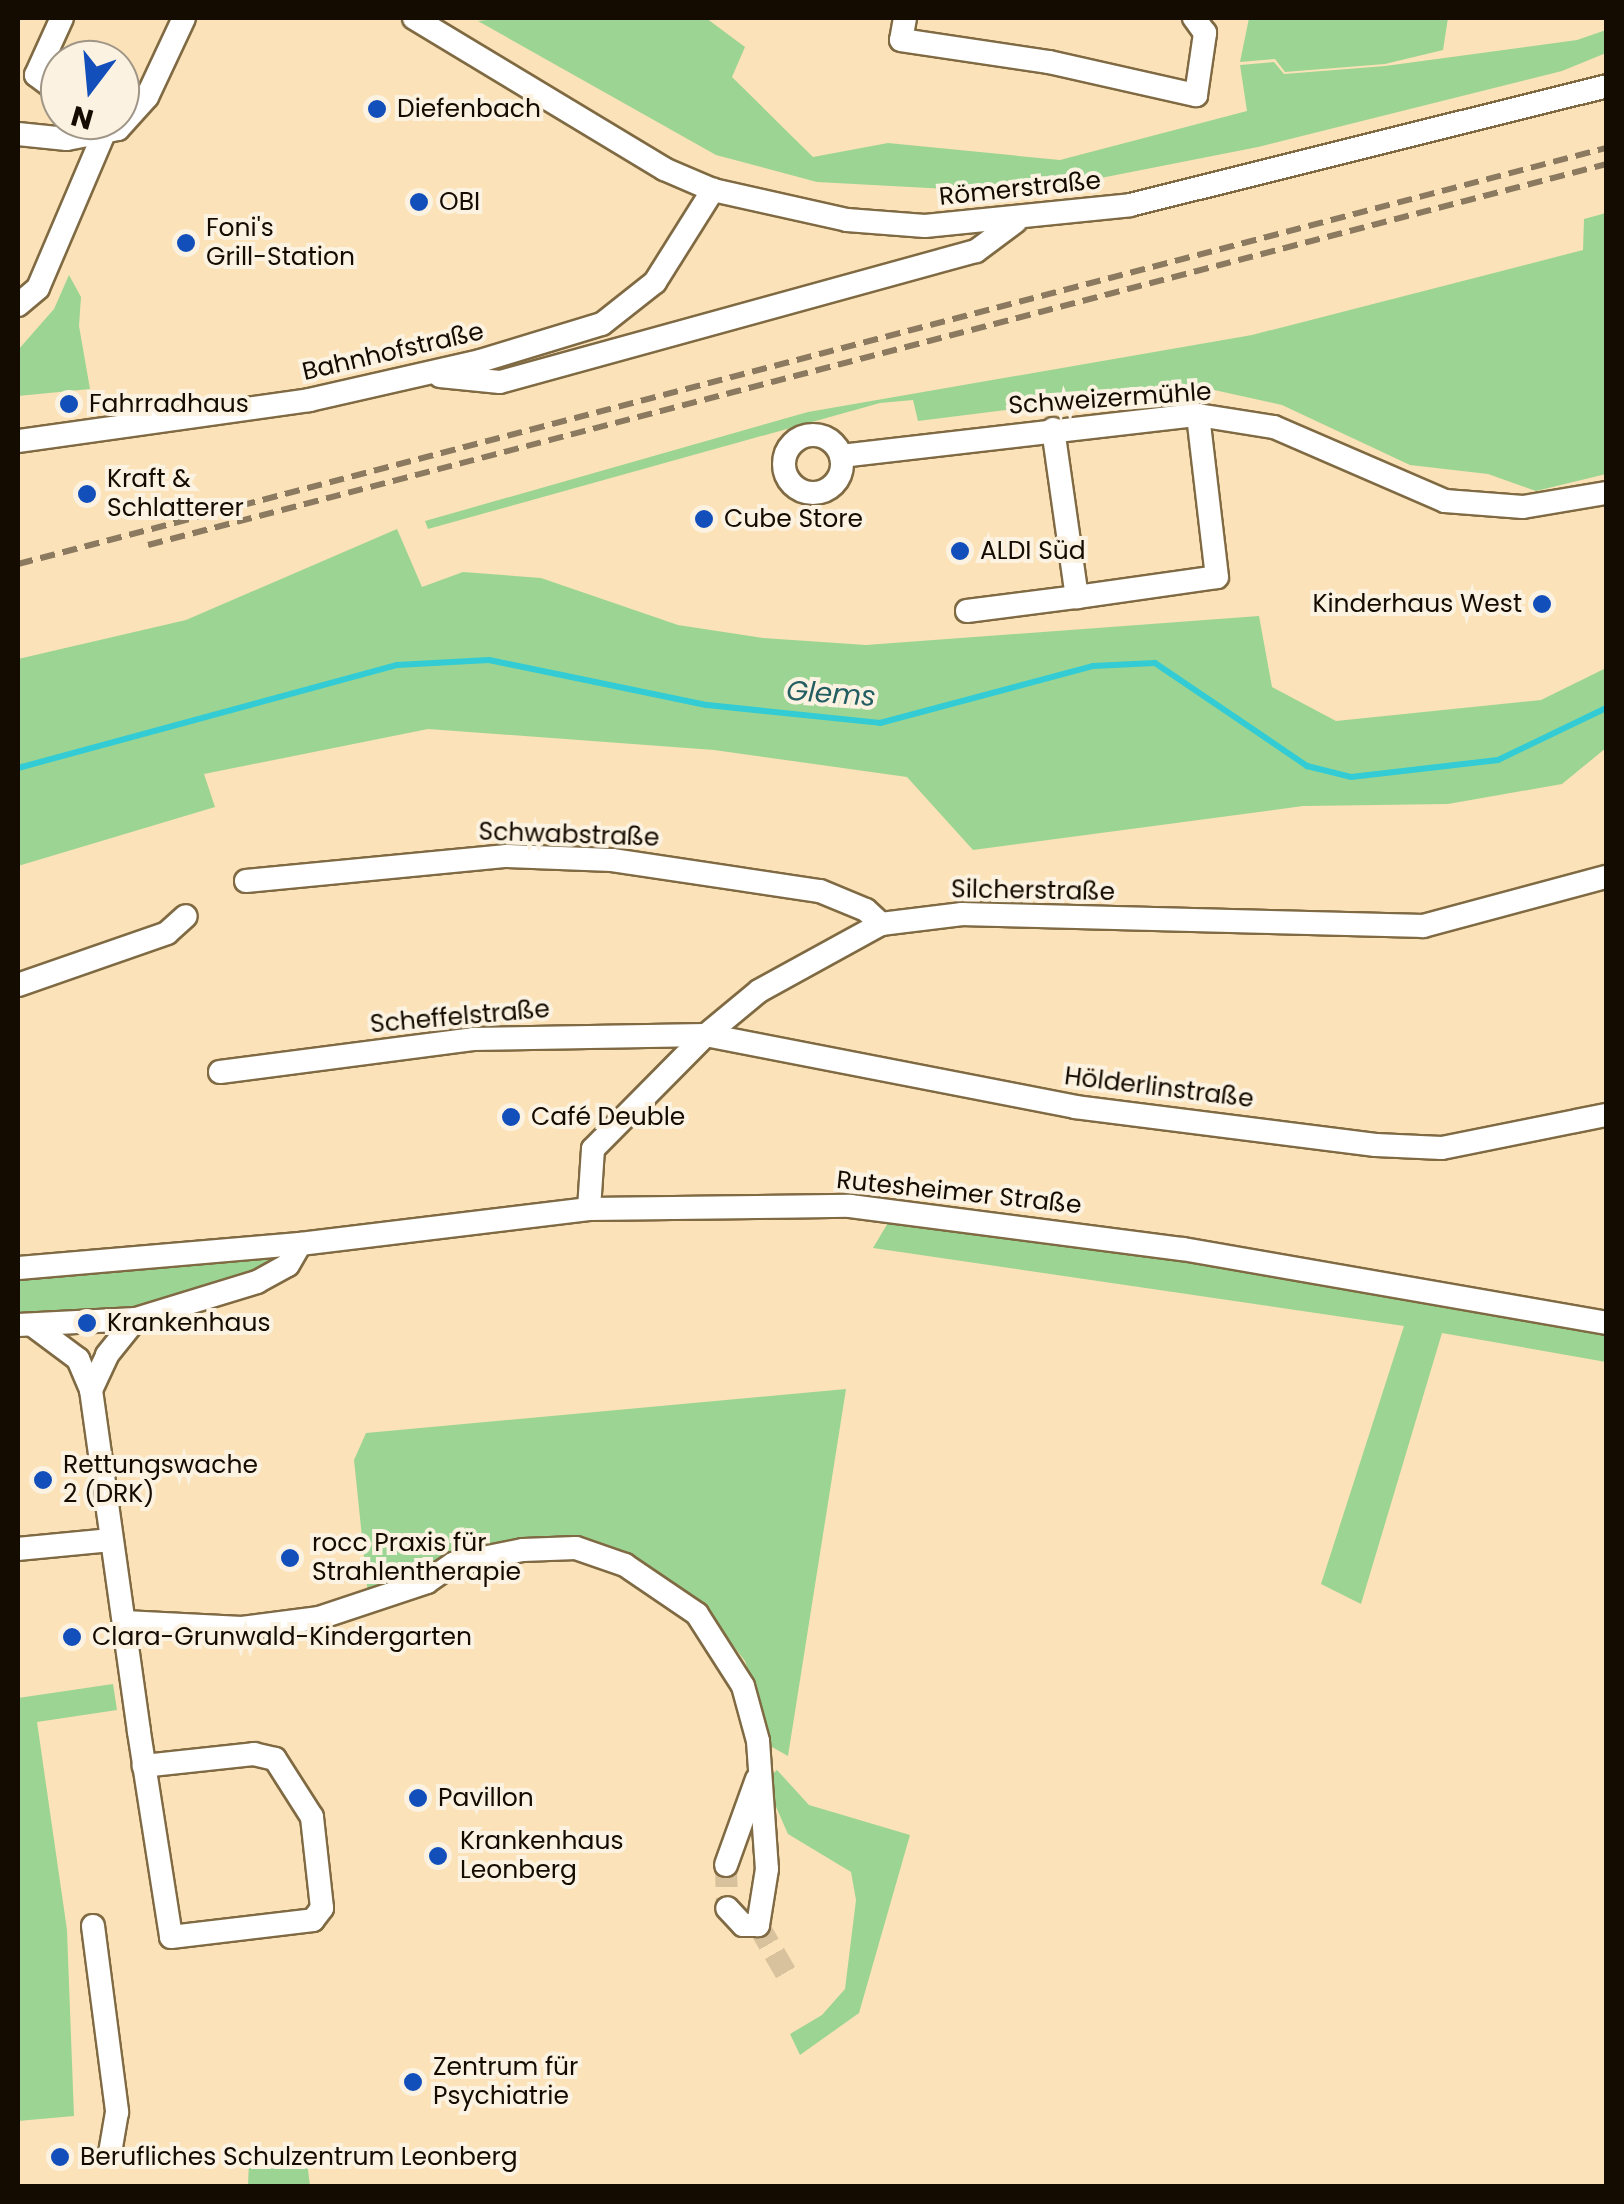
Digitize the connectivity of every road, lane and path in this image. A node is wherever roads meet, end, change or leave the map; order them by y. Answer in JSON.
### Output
{"nodes":[{"id":1,"x":184,"y":18,"type":"edge"},
{"id":2,"x":414,"y":18,"type":"edge"},
{"id":3,"x":1194,"y":18,"type":"edge"},
{"id":4,"x":903,"y":29,"type":"edge"},
{"id":5,"x":1606,"y":86,"type":"edge"},
{"id":6,"x":140,"y":105,"type":"edge"},
{"id":7,"x":101,"y":140,"type":"edge"},
{"id":8,"x":712,"y":190,"type":"junction"},
{"id":9,"x":1016,"y":222,"type":"junction"},
{"id":10,"x":18,"y":305,"type":"edge"},
{"id":11,"x":422,"y":374,"type":"junction"},
{"id":12,"x":1198,"y":414,"type":"junction"},
{"id":13,"x":1053,"y":429,"type":"junction"},
{"id":14,"x":18,"y":441,"type":"edge"},
{"id":15,"x":841,"y":456,"type":"dead end"},
{"id":16,"x":1606,"y":493,"type":"edge"},
{"id":17,"x":1077,"y":597,"type":"junction"},
{"id":18,"x":967,"y":612,"type":"dead end"},
{"id":19,"x":1606,"y":876,"type":"edge"},
{"id":20,"x":246,"y":881,"type":"dead end"},
{"id":21,"x":186,"y":916,"type":"dead end"},
{"id":22,"x":880,"y":924,"type":"junction"},
{"id":23,"x":18,"y":985,"type":"edge"},
{"id":24,"x":706,"y":1035,"type":"junction"},
{"id":25,"x":220,"y":1072,"type":"dead end"},
{"id":26,"x":1606,"y":1116,"type":"edge"},
{"id":27,"x":589,"y":1210,"type":"junction"},
{"id":28,"x":300,"y":1244,"type":"junction"},
{"id":29,"x":18,"y":1268,"type":"edge"},
{"id":30,"x":136,"y":1319,"type":"junction"},
{"id":31,"x":1606,"y":1323,"type":"edge"},
{"id":32,"x":26,"y":1326,"type":"edge"},
{"id":33,"x":90,"y":1390,"type":"junction"},
{"id":34,"x":111,"y":1540,"type":"junction"},
{"id":35,"x":18,"y":1549,"type":"edge"},
{"id":36,"x":124,"y":1622,"type":"junction"},
{"id":37,"x":144,"y":1766,"type":"junction"},
{"id":38,"x":759,"y":1776,"type":"junction"},
{"id":39,"x":726,"y":1865,"type":"tunnel mouth"},
{"id":40,"x":727,"y":1908,"type":"dead end"},
{"id":41,"x":93,"y":1926,"type":"dead end"},
{"id":42,"x":110,"y":2153,"type":"dead end"}],
"edges":[{"from":1,"to":6,"type":"street"},
{"from":2,"to":8,"type":"street","name":"Römerstraße"},
{"from":3,"to":4,"type":"street"},
{"from":5,"to":9,"type":"street","name":"Römerstraße"},
{"from":7,"to":10,"type":"street"},
{"from":8,"to":9,"type":"street","name":"Römerstraße"},
{"from":8,"to":11,"type":"street","name":"Bahnhofstraße"},
{"from":9,"to":11,"type":"street"},
{"from":11,"to":14,"type":"street","name":"Bahnhofstraße"},
{"from":12,"to":13,"type":"street","name":"Schweizermühle"},
{"from":12,"to":16,"type":"street","name":"Schweizermühle"},
{"from":12,"to":17,"type":"street"},
{"from":13,"to":15,"type":"street","name":"Schweizermühle"},
{"from":13,"to":17,"type":"street"},
{"from":17,"to":18,"type":"street"},
{"from":19,"to":22,"type":"street","name":"Silcherstraße"},
{"from":20,"to":22,"type":"street","name":"Schwabstraße"},
{"from":21,"to":23,"type":"street"},
{"from":22,"to":24,"type":"street","name":"Silcherstraße"},
{"from":24,"to":25,"type":"street","name":"Scheffelstraße"},
{"from":24,"to":26,"type":"street","name":"Hölderlinstraße"},
{"from":24,"to":27,"type":"street","name":"Silcherstraße"},
{"from":27,"to":28,"type":"street","name":"Rutesheimer Straße"},
{"from":27,"to":31,"type":"street","name":"Rutesheimer Straße"},
{"from":28,"to":29,"type":"street","name":"Rutesheimer Straße"},
{"from":28,"to":30,"type":"street"},
{"from":30,"to":32,"type":"street"},
{"from":30,"to":33,"type":"street"},
{"from":32,"to":33,"type":"street"},
{"from":33,"to":34,"type":"street"},
{"from":34,"to":35,"type":"street"},
{"from":34,"to":36,"type":"street"},
{"from":36,"to":37,"type":"street"},
{"from":36,"to":38,"type":"street"},
{"from":37,"to":37,"type":"street"},
{"from":38,"to":39,"type":"street"},
{"from":38,"to":40,"type":"street"},
{"from":41,"to":42,"type":"street"}]}
